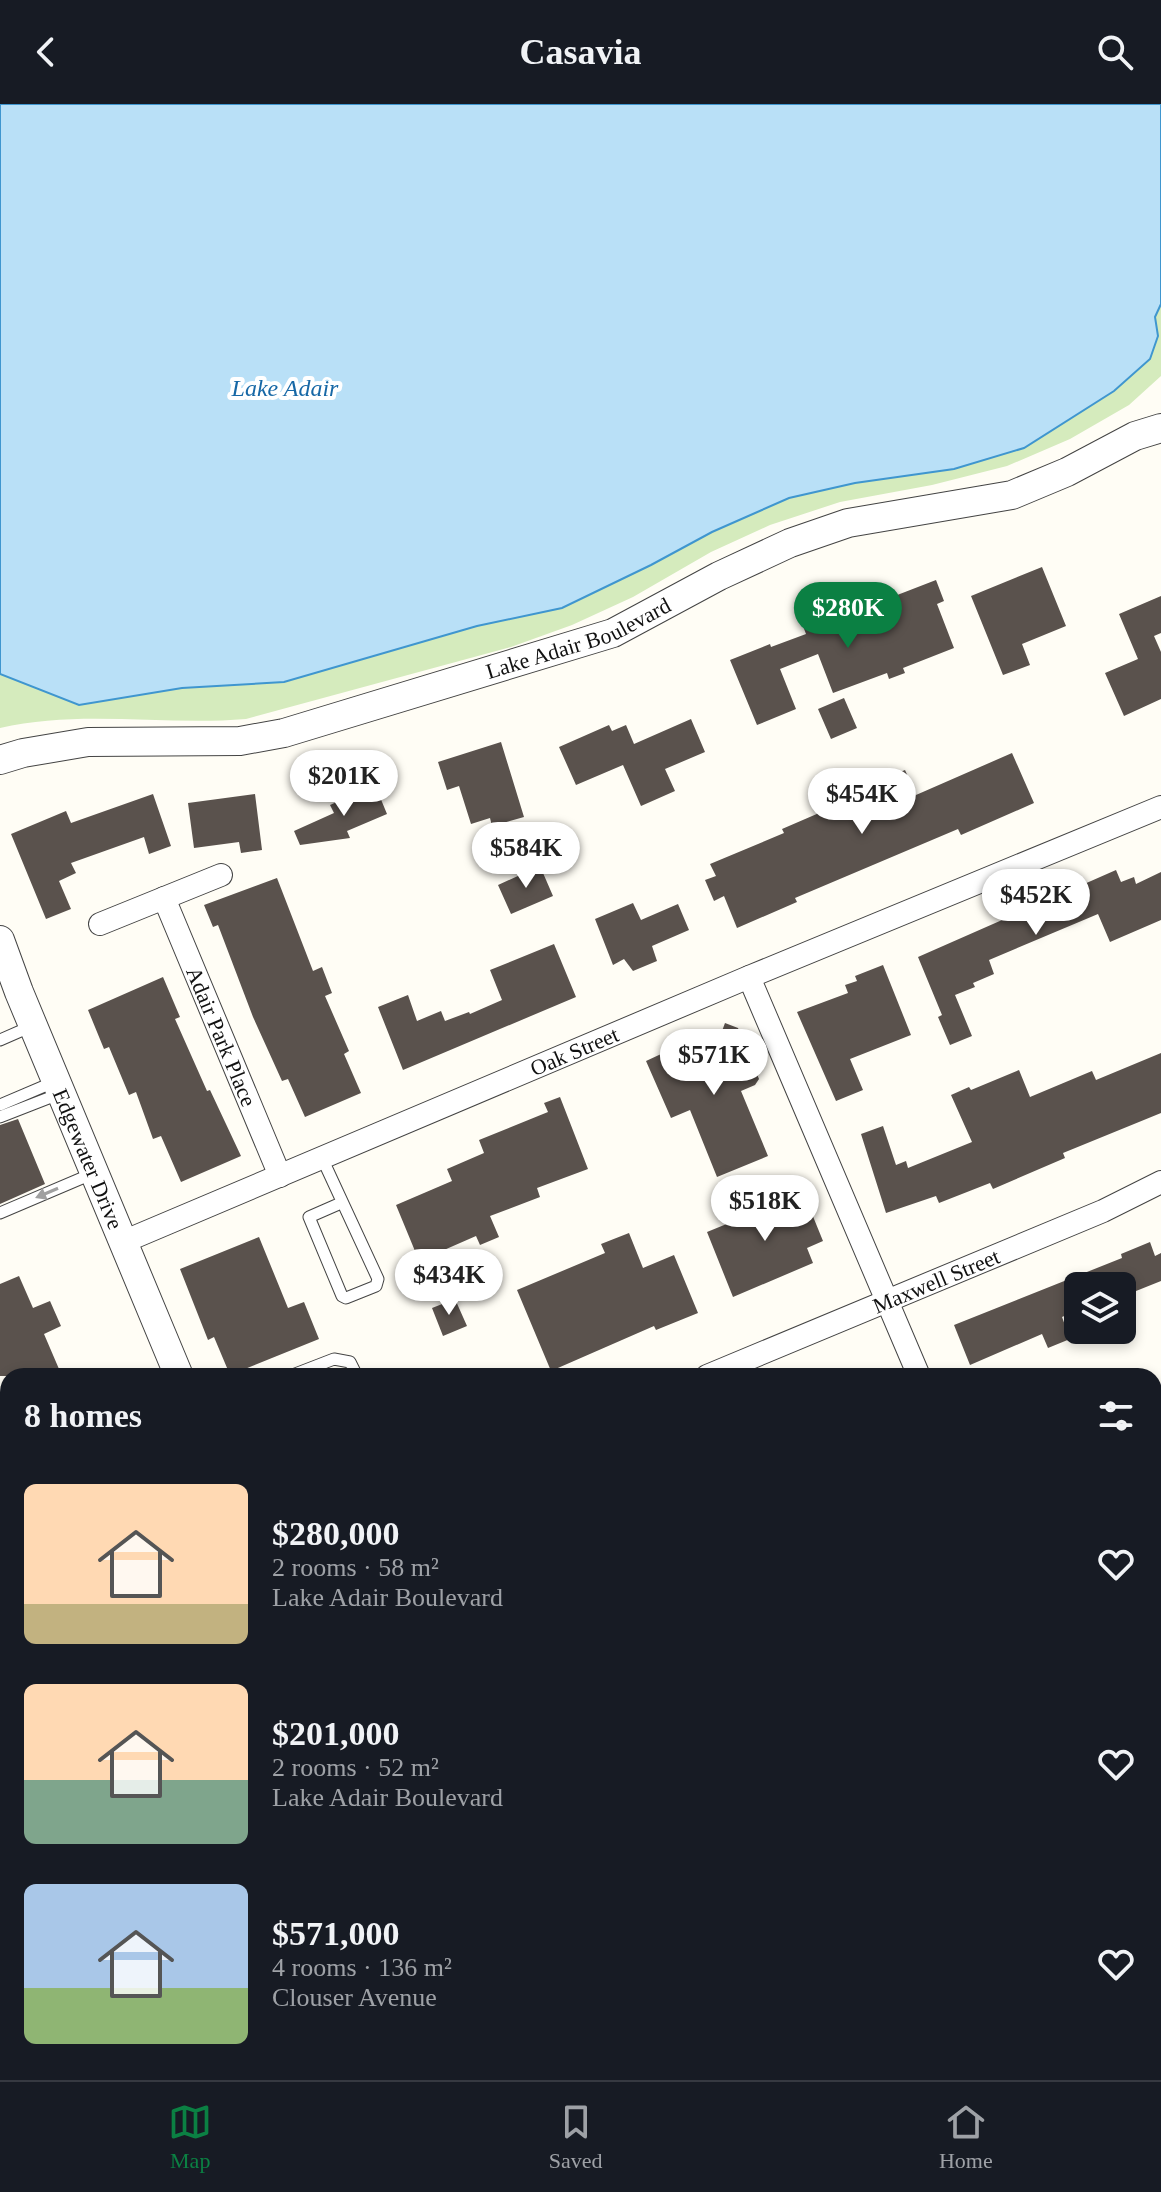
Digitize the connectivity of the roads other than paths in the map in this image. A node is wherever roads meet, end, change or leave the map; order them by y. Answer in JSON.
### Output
{"nodes":[{"id":1,"x":1161,"y":412,"type":"edge"},
{"id":2,"x":1148,"y":432,"type":"edge"},
{"id":3,"x":0,"y":760,"type":"edge"},
{"id":4,"x":1161,"y":807,"type":"edge"},
{"id":5,"x":221,"y":875,"type":"dead end"},
{"id":6,"x":164,"y":898,"type":"junction"},
{"id":7,"x":100,"y":924,"type":"dead end"},
{"id":8,"x":0,"y":940,"type":"edge"},
{"id":9,"x":749,"y":977,"type":"junction"},
{"id":10,"x":33,"y":1026,"type":"junction"},
{"id":11,"x":0,"y":1040,"type":"edge"},
{"id":12,"x":59,"y":1087,"type":"junction"},
{"id":13,"x":0,"y":1105,"type":"edge"},
{"id":14,"x":0,"y":1117,"type":"edge"},
{"id":15,"x":322,"y":1158,"type":"junction"},
{"id":16,"x":94,"y":1173,"type":"junction"},
{"id":17,"x":280,"y":1176,"type":"junction"},
{"id":18,"x":1161,"y":1182,"type":"edge"},
{"id":19,"x":341,"y":1203,"type":"junction"},
{"id":20,"x":0,"y":1213,"type":"edge"},
{"id":21,"x":123,"y":1242,"type":"junction"},
{"id":22,"x":888,"y":1300,"type":"junction"},
{"id":23,"x":176,"y":1368,"type":"edge"},
{"id":24,"x":312,"y":1368,"type":"edge"},
{"id":25,"x":353,"y":1368,"type":"edge"},
{"id":26,"x":726,"y":1368,"type":"edge"},
{"id":27,"x":916,"y":1368,"type":"edge"}],
"edges":[{"from":1,"to":2,"type":"street","name":"Lake Adair Boulevard"},
{"from":2,"to":3,"type":"street","name":"Lake Adair Boulevard"},
{"from":4,"to":9,"type":"street","name":"Oak Street"},
{"from":5,"to":6,"type":"street"},
{"from":6,"to":7,"type":"street"},
{"from":6,"to":17,"type":"street","name":"Adair Park Place"},
{"from":8,"to":10,"type":"street","name":"Edgewater Drive"},
{"from":9,"to":15,"type":"street","name":"Oak Street"},
{"from":9,"to":22,"type":"street"},
{"from":10,"to":11,"type":"lane"},
{"from":10,"to":12,"type":"street","name":"Edgewater Drive"},
{"from":12,"to":13,"type":"lane"},
{"from":12,"to":14,"type":"lane"},
{"from":12,"to":16,"type":"street","name":"Edgewater Drive"},
{"from":15,"to":17,"type":"street","name":"Oak Street"},
{"from":15,"to":19,"type":"lane"},
{"from":16,"to":20,"type":"lane","one_way":true},
{"from":16,"to":21,"type":"street","name":"Edgewater Drive"},
{"from":17,"to":21,"type":"street","name":"Oak Street"},
{"from":18,"to":22,"type":"street","name":"Maxwell Street"},
{"from":19,"to":19,"type":"lane"},
{"from":21,"to":23,"type":"street","name":"Edgewater Drive"},
{"from":22,"to":26,"type":"street","name":"Maxwell Street"},
{"from":22,"to":27,"type":"street"},
{"from":24,"to":25,"type":"lane"}]}
